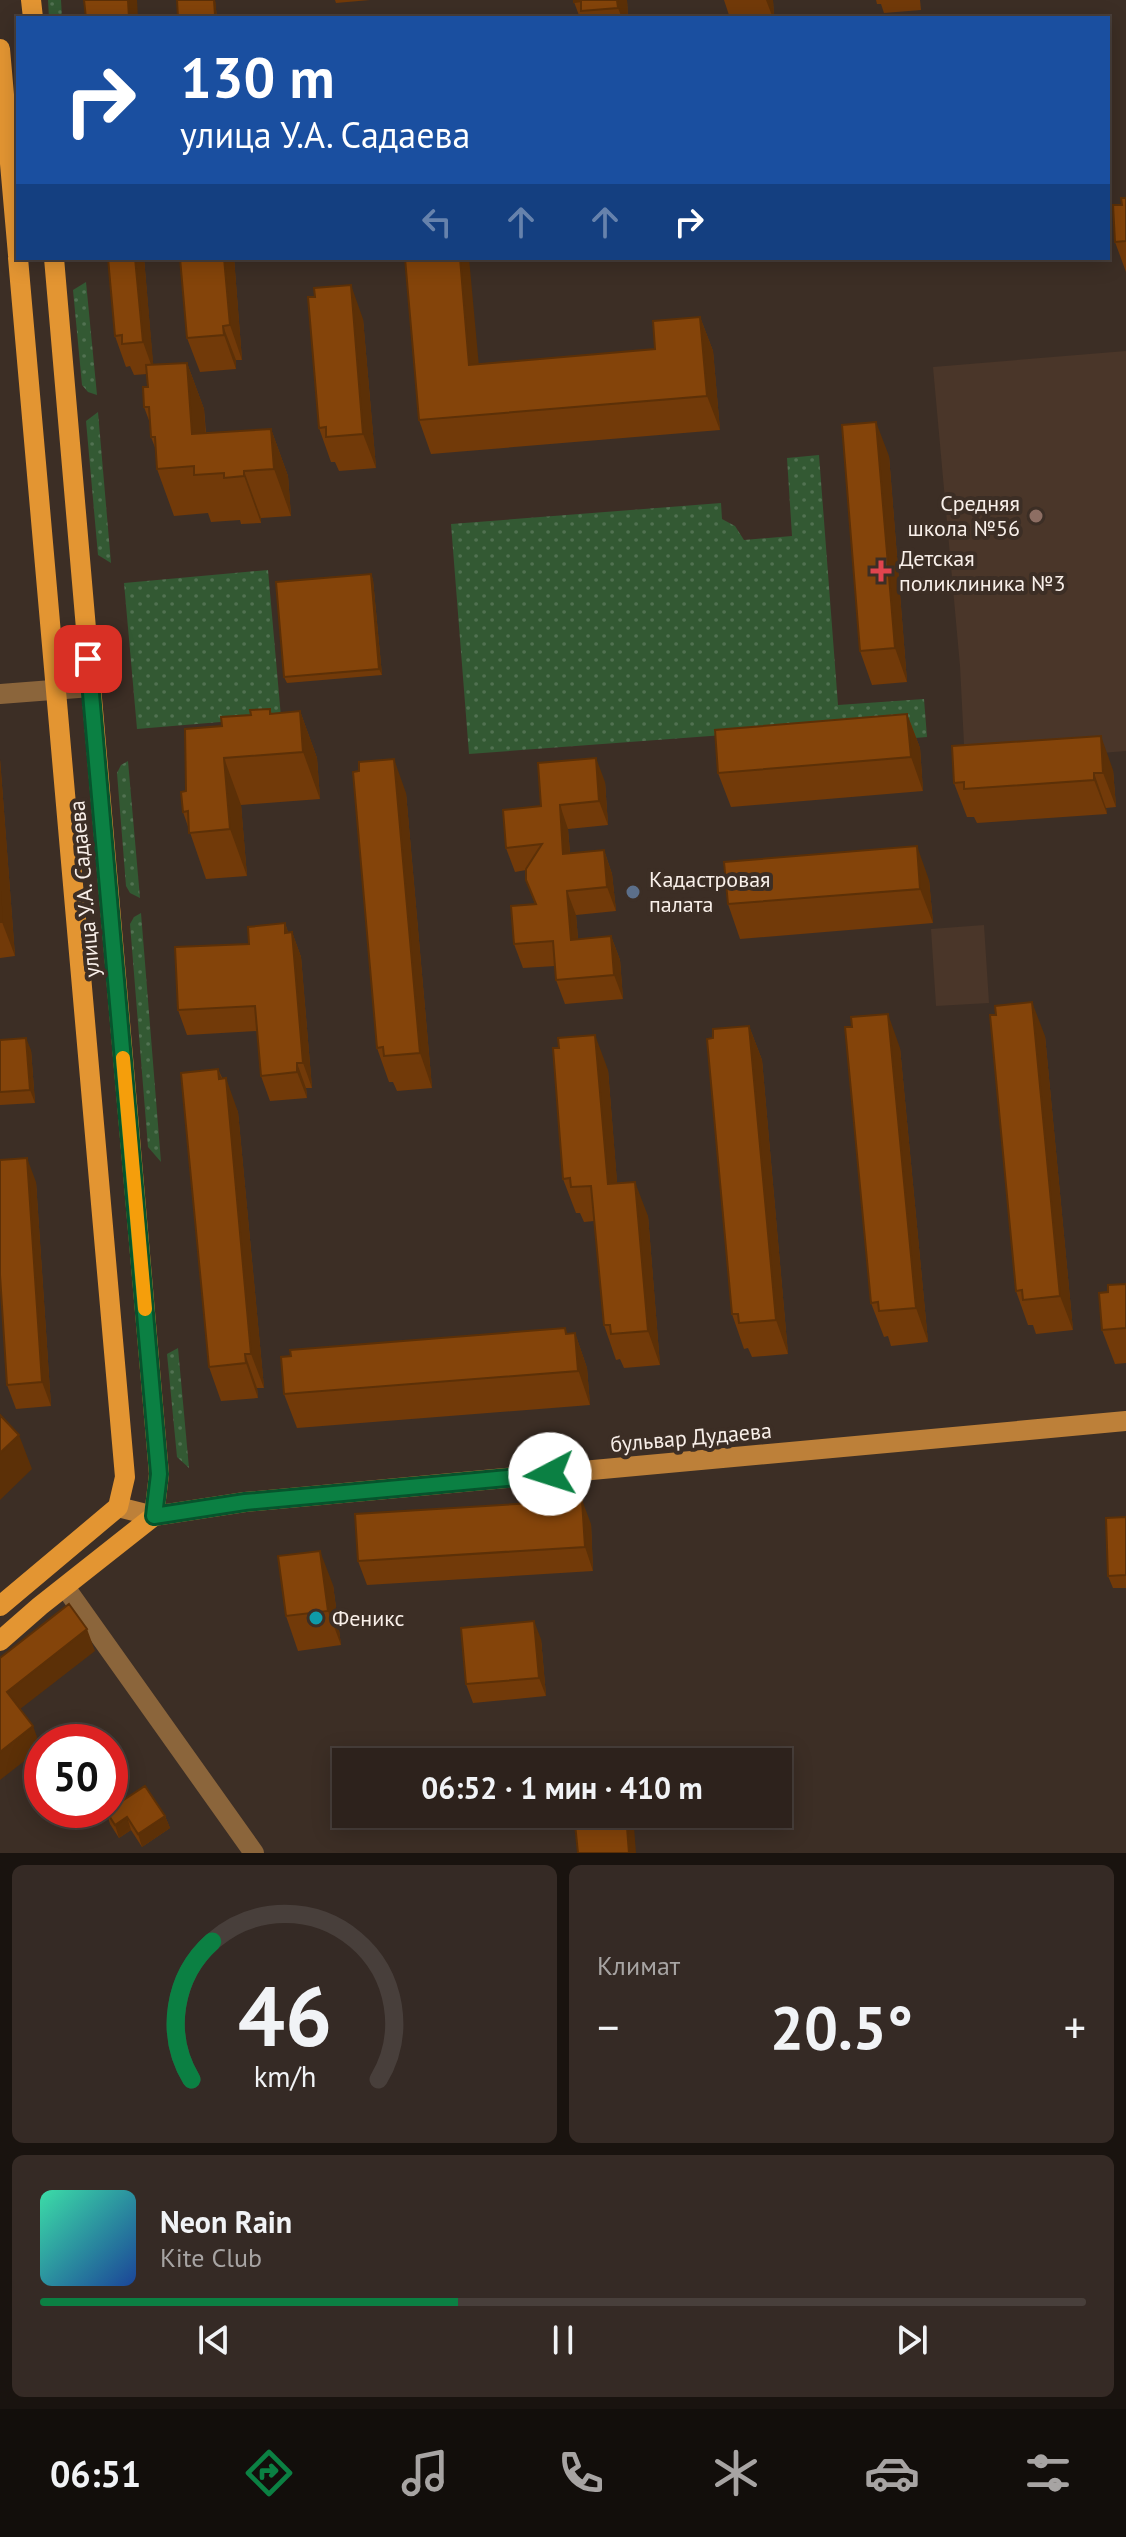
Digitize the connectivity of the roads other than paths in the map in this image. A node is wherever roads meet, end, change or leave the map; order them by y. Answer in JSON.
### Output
{"nodes":[{"id":1,"x":0,"y":49,"type":"edge"},
{"id":2,"x":16,"y":233,"type":"edge"},
{"id":3,"x":18,"y":260,"type":"edge"},
{"id":4,"x":54,"y":260,"type":"edge"},
{"id":5,"x":91,"y":687,"type":"junction"},
{"id":6,"x":56,"y":690,"type":"junction"},
{"id":7,"x":0,"y":694,"type":"edge"},
{"id":8,"x":1126,"y":1421,"type":"edge"},
{"id":9,"x":118,"y":1507,"type":"junction"},
{"id":10,"x":154,"y":1516,"type":"junction"},
{"id":11,"x":65,"y":1587,"type":"junction"},
{"id":12,"x":0,"y":1606,"type":"edge"},
{"id":13,"x":0,"y":1641,"type":"edge"},
{"id":14,"x":254,"y":1853,"type":"edge"}],
"edges":[{"from":1,"to":2,"type":"main road","name":"улица У.А. Садаева"},
{"from":3,"to":6,"type":"main road","name":"улица У.А. Садаева"},
{"from":4,"to":5,"type":"main road","name":"улица У.А. Садаева"},
{"from":5,"to":6,"type":"street"},
{"from":5,"to":10,"type":"main road","name":"улица У.А. Садаева"},
{"from":6,"to":7,"type":"street"},
{"from":6,"to":9,"type":"main road","name":"улица У.А. Садаева"},
{"from":8,"to":10,"type":"main road","name":"бульвар Дудаева"},
{"from":9,"to":10,"type":"main road","name":"бульвар Дудаева"},
{"from":9,"to":12,"type":"main road"},
{"from":10,"to":11,"type":"main road"},
{"from":11,"to":13,"type":"main road"},
{"from":11,"to":14,"type":"street"}]}
